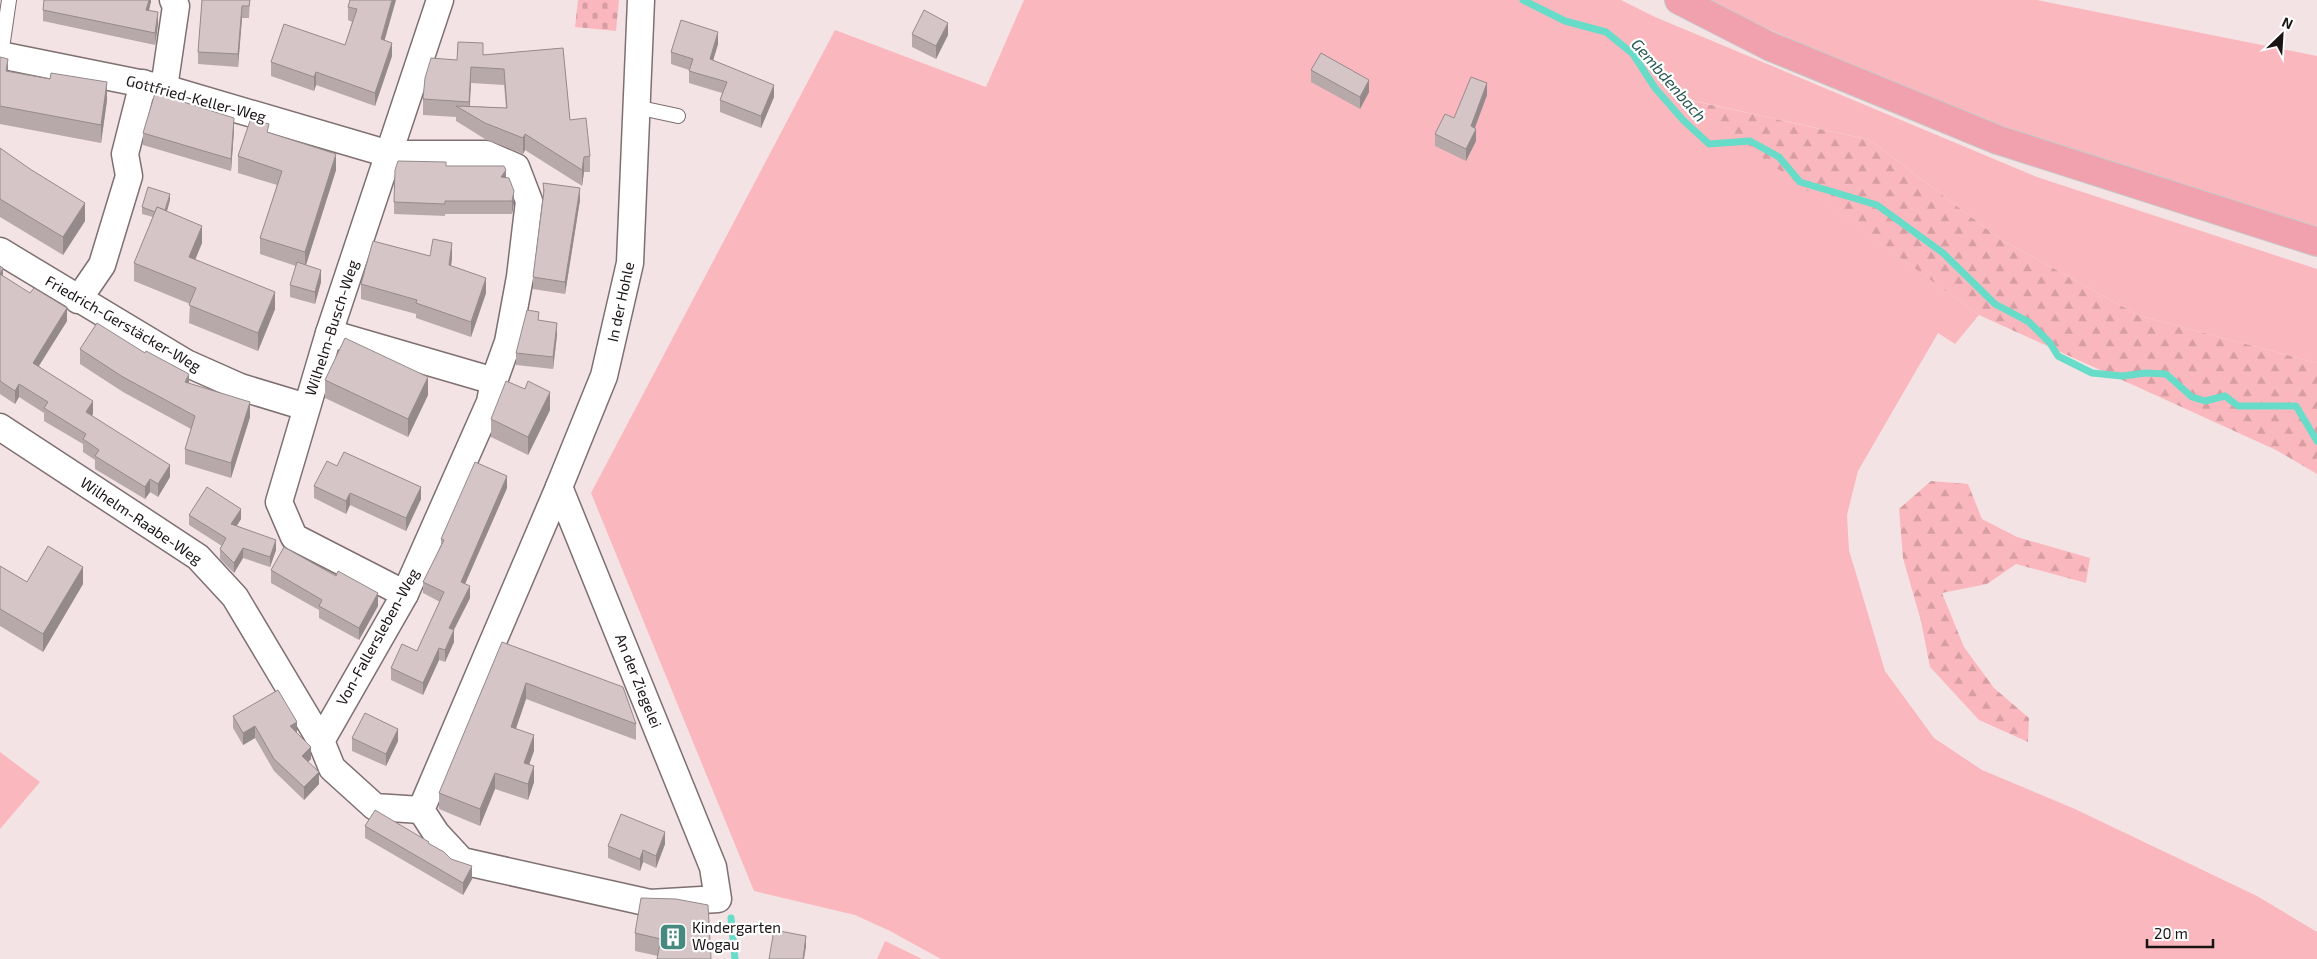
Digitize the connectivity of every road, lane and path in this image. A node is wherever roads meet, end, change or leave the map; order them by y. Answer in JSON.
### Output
{"nodes":[{"id":1,"x":9,"y":0,"type":"edge"},
{"id":2,"x":173,"y":0,"type":"edge"},
{"id":3,"x":440,"y":0,"type":"edge"},
{"id":4,"x":642,"y":0,"type":"edge"},
{"id":5,"x":1678,"y":0,"type":"edge"},
{"id":6,"x":0,"y":55,"type":"edge"},
{"id":7,"x":154,"y":86,"type":"junction"},
{"id":8,"x":636,"y":107,"type":"junction"},
{"id":9,"x":678,"y":116,"type":"dead end"},
{"id":10,"x":388,"y":154,"type":"junction"},
{"id":11,"x":2317,"y":242,"type":"edge"},
{"id":12,"x":0,"y":251,"type":"edge"},
{"id":13,"x":78,"y":300,"type":"junction"},
{"id":14,"x":329,"y":333,"type":"junction"},
{"id":15,"x":494,"y":380,"type":"junction"},
{"id":16,"x":306,"y":407,"type":"junction"},
{"id":17,"x":0,"y":427,"type":"edge"},
{"id":18,"x":559,"y":487,"type":"junction"},
{"id":19,"x":405,"y":594,"type":"junction"},
{"id":20,"x":320,"y":740,"type":"junction"},
{"id":21,"x":421,"y":810,"type":"junction"}],
"edges":[{"from":1,"to":6,"type":"lane","name":"Gottfried-Keller-Weg"},
{"from":2,"to":7,"type":"street"},
{"from":3,"to":10,"type":"street","name":"Wilhelm-Busch-Weg"},
{"from":4,"to":8,"type":"street","name":"In der Hohle"},
{"from":5,"to":11,"type":"main road"},
{"from":6,"to":7,"type":"street","name":"Gottfried-Keller-Weg"},
{"from":7,"to":10,"type":"street","name":"Gottfried-Keller-Weg"},
{"from":7,"to":13,"type":"street"},
{"from":8,"to":9,"type":"lane"},
{"from":8,"to":18,"type":"street","name":"In der Hohle"},
{"from":10,"to":14,"type":"street","name":"Wilhelm-Busch-Weg"},
{"from":10,"to":15,"type":"street","name":"Von-Fallersleben-Weg"},
{"from":12,"to":13,"type":"street","name":"Friedrich-Gerstäcker-Weg"},
{"from":13,"to":16,"type":"street","name":"Friedrich-Gerstäcker-Weg"},
{"from":14,"to":15,"type":"street"},
{"from":14,"to":16,"type":"street","name":"Wilhelm-Busch-Weg"},
{"from":15,"to":19,"type":"street","name":"Von-Fallersleben-Weg"},
{"from":16,"to":19,"type":"street","name":"Wilhelm-Busch-Weg"},
{"from":17,"to":20,"type":"street","name":"Wilhelm-Raabe-Weg"},
{"from":18,"to":21,"type":"street"},
{"from":18,"to":21,"type":"street","name":"An der Ziegelei"},
{"from":19,"to":20,"type":"street","name":"Von-Fallersleben-Weg"},
{"from":20,"to":21,"type":"street"}]}
